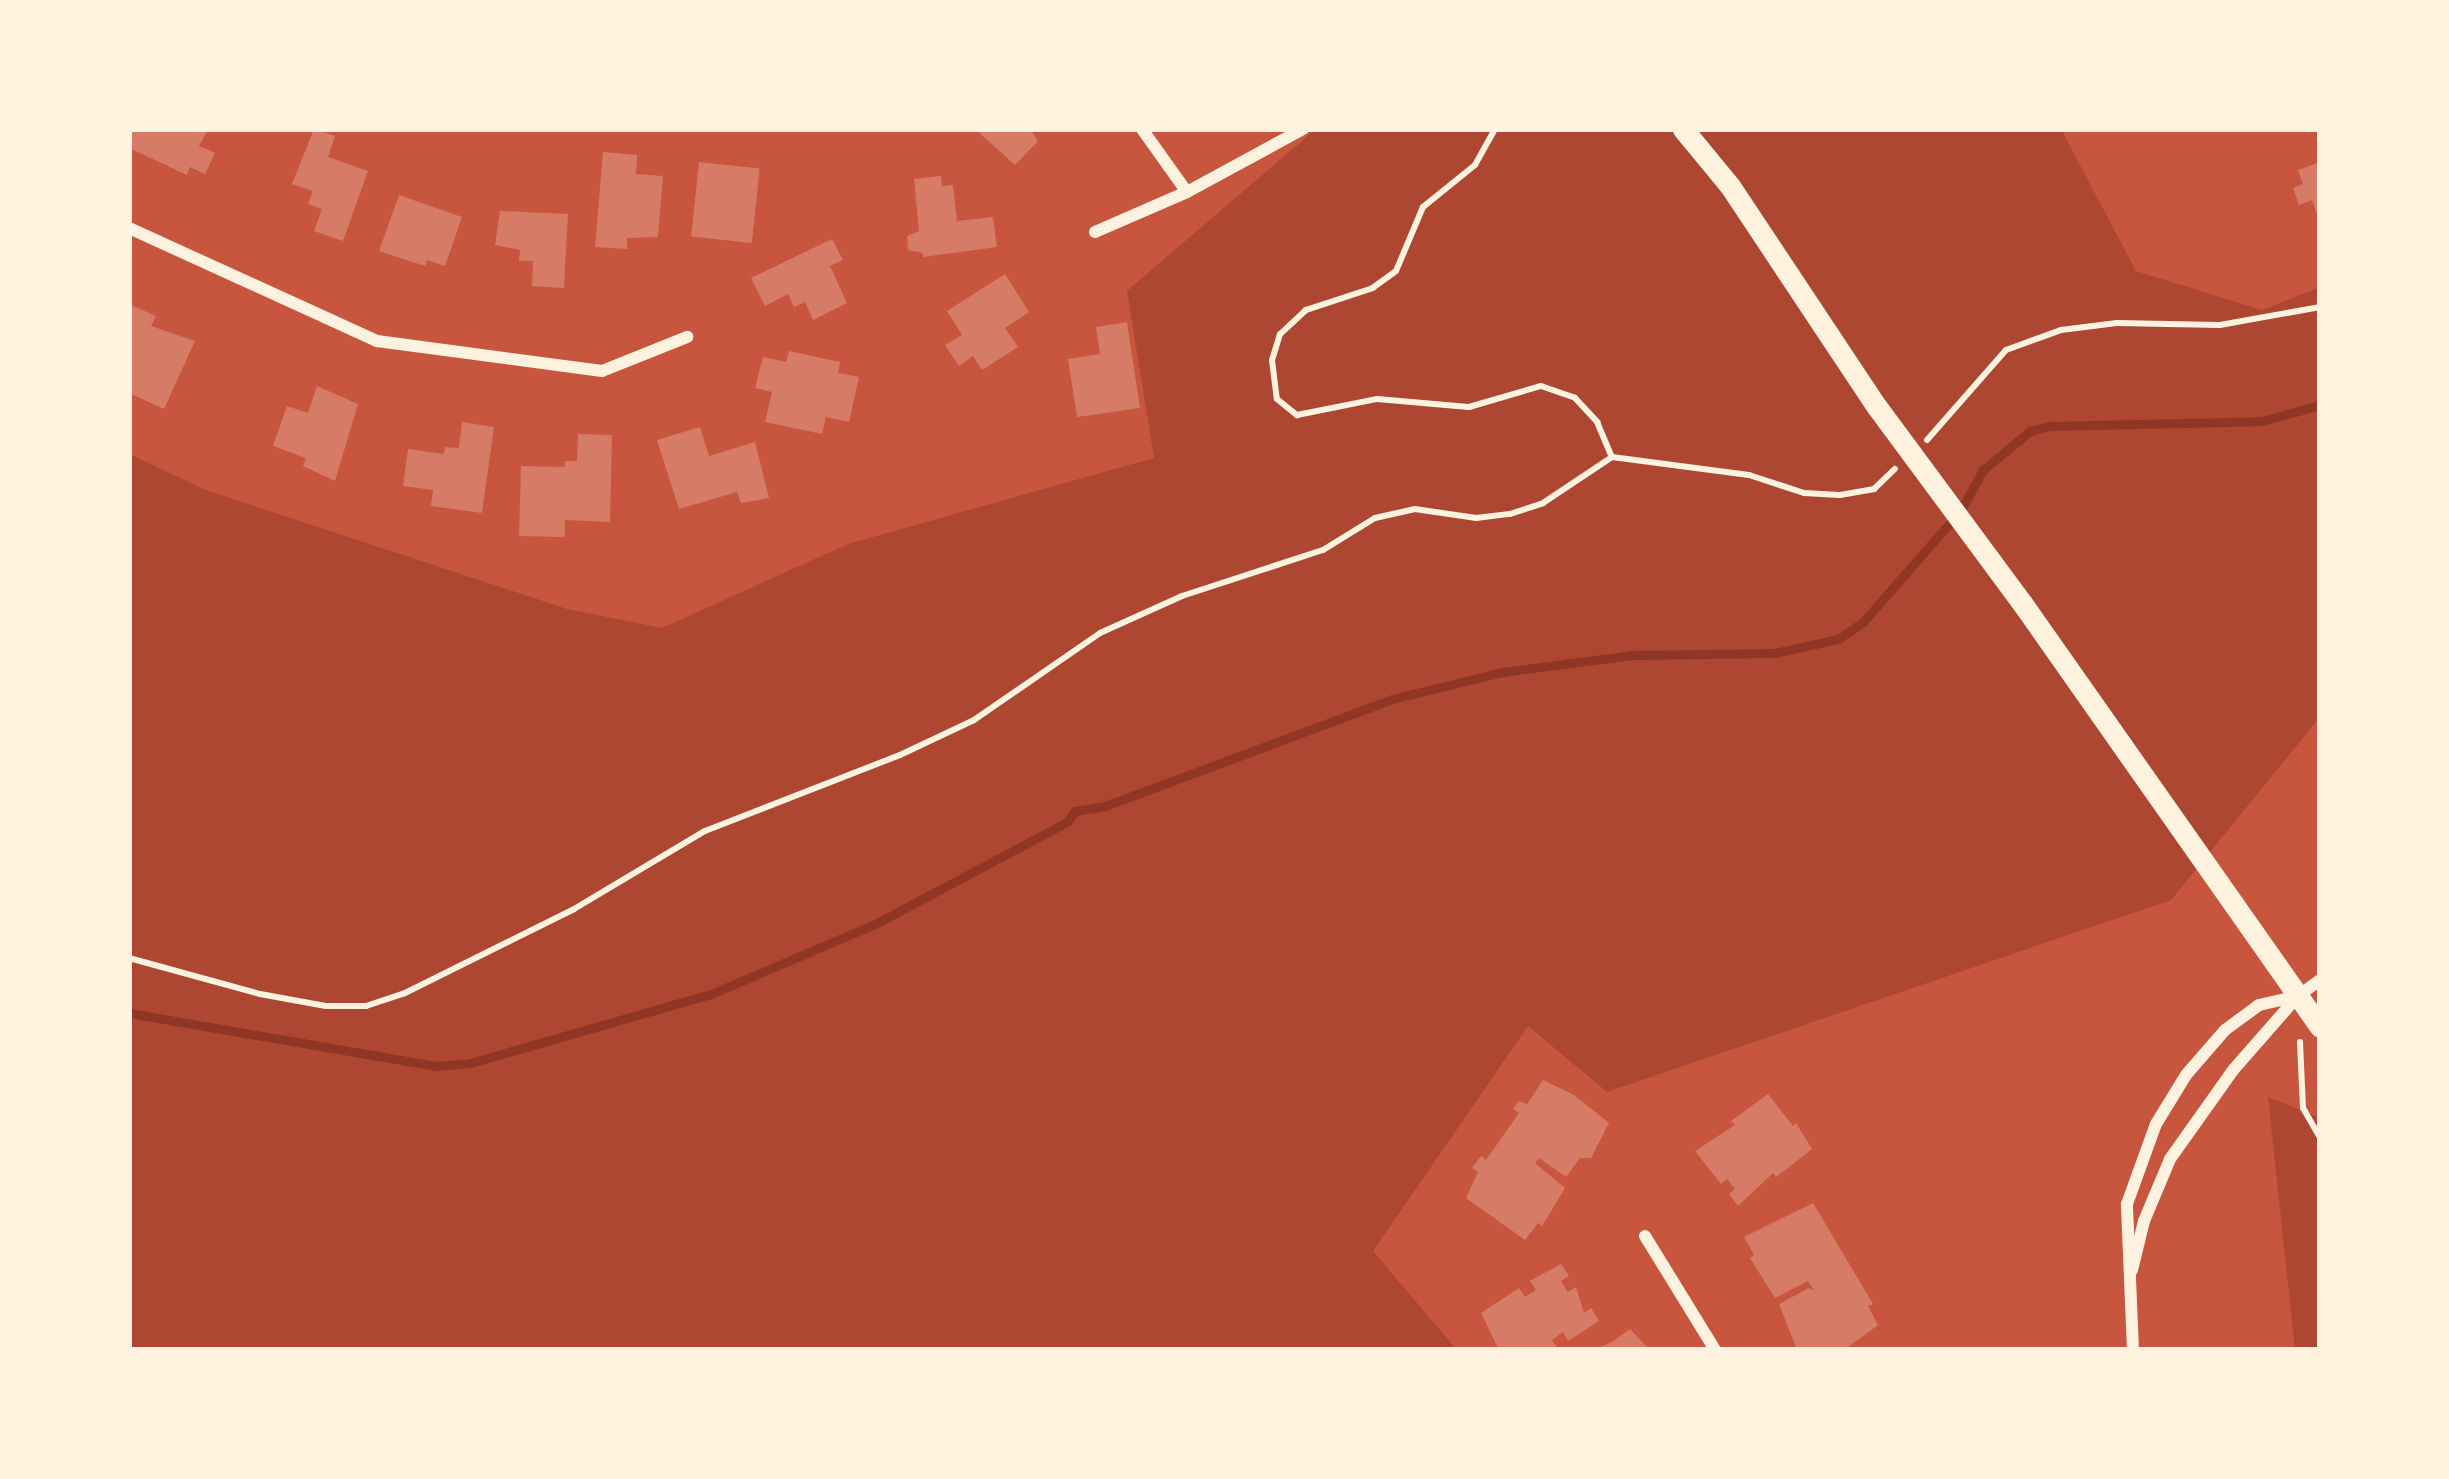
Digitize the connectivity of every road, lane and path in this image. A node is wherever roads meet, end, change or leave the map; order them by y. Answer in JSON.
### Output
{"nodes":[{"id":1,"x":1142,"y":129,"type":"edge"},
{"id":2,"x":1303,"y":129,"type":"edge"},
{"id":3,"x":1495,"y":129,"type":"edge"},
{"id":4,"x":1683,"y":129,"type":"edge"},
{"id":5,"x":1187,"y":192,"type":"junction"},
{"id":6,"x":129,"y":228,"type":"edge"},
{"id":7,"x":1095,"y":232,"type":"dead end"},
{"id":8,"x":2320,"y":307,"type":"edge"},
{"id":9,"x":687,"y":337,"type":"dead end"},
{"id":10,"x":1921,"y":445,"type":"dead end"},
{"id":11,"x":1612,"y":457,"type":"junction"},
{"id":12,"x":1906,"y":460,"type":"dead end"},
{"id":13,"x":129,"y":958,"type":"edge"},
{"id":14,"x":2320,"y":980,"type":"edge"},
{"id":15,"x":2298,"y":996,"type":"junction"},
{"id":16,"x":2320,"y":1027,"type":"edge"},
{"id":17,"x":2300,"y":1041,"type":"dead end"},
{"id":18,"x":2320,"y":1138,"type":"edge"},
{"id":19,"x":1646,"y":1236,"type":"dead end"},
{"id":20,"x":2127,"y":1288,"type":"junction"},
{"id":21,"x":1715,"y":1350,"type":"edge"},
{"id":22,"x":2133,"y":1350,"type":"edge"}],
"edges":[{"from":1,"to":5,"type":"street"},
{"from":2,"to":5,"type":"street"},
{"from":3,"to":11,"type":"path"},
{"from":4,"to":15,"type":"main road"},
{"from":5,"to":7,"type":"street"},
{"from":6,"to":9,"type":"street"},
{"from":8,"to":10,"type":"path"},
{"from":11,"to":12,"type":"path"},
{"from":11,"to":13,"type":"path"},
{"from":14,"to":15,"type":"street"},
{"from":15,"to":16,"type":"main road"},
{"from":15,"to":20,"type":"street"},
{"from":15,"to":20,"type":"street"},
{"from":17,"to":18,"type":"path"},
{"from":19,"to":21,"type":"street"},
{"from":20,"to":22,"type":"street"}]}
